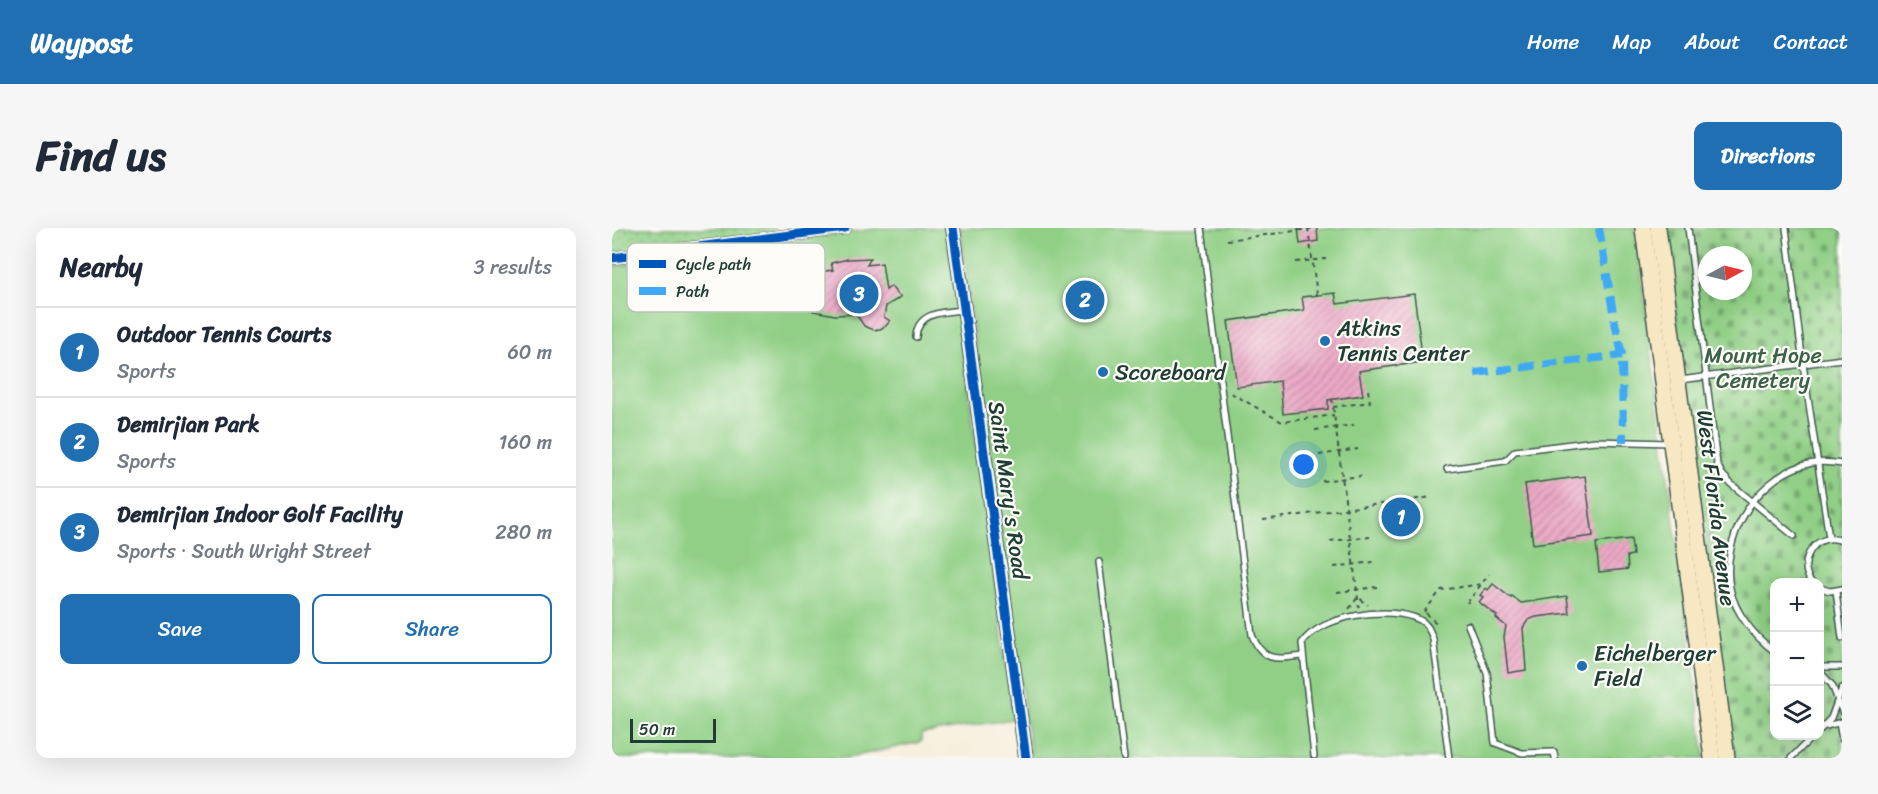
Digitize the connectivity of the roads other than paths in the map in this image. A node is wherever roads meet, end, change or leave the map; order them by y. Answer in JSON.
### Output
{"nodes":[{"id":1,"x":845,"y":228,"type":"edge"},
{"id":2,"x":953,"y":228,"type":"edge"},
{"id":3,"x":1201,"y":228,"type":"edge"},
{"id":4,"x":1643,"y":228,"type":"edge"},
{"id":5,"x":1658,"y":228,"type":"edge"},
{"id":6,"x":1688,"y":228,"type":"edge"},
{"id":7,"x":1786,"y":228,"type":"edge"},
{"id":8,"x":728,"y":243,"type":"edge"},
{"id":9,"x":627,"y":256,"type":"edge"},
{"id":10,"x":612,"y":258,"type":"edge"},
{"id":11,"x":964,"y":310,"type":"junction"},
{"id":12,"x":916,"y":338,"type":"dead end"},
{"id":13,"x":1842,"y":359,"type":"edge"},
{"id":14,"x":1803,"y":364,"type":"junction"},
{"id":15,"x":1707,"y":376,"type":"junction"},
{"id":16,"x":1678,"y":380,"type":"junction"},
{"id":17,"x":1679,"y":442,"type":"junction"},
{"id":18,"x":1817,"y":462,"type":"junction"},
{"id":19,"x":1842,"y":464,"type":"edge"},
{"id":20,"x":1447,"y":469,"type":"dead end"},
{"id":21,"x":1752,"y":502,"type":"junction"},
{"id":22,"x":1794,"y":536,"type":"dead end"},
{"id":23,"x":1829,"y":538,"type":"junction"},
{"id":24,"x":1842,"y":541,"type":"edge"},
{"id":25,"x":1099,"y":562,"type":"dead end"},
{"id":26,"x":1810,"y":578,"type":"edge"},
{"id":27,"x":1824,"y":589,"type":"edge"},
{"id":28,"x":1839,"y":590,"type":"edge"},
{"id":29,"x":1468,"y":625,"type":"dead end"},
{"id":30,"x":1842,"y":638,"type":"edge"},
{"id":31,"x":1770,"y":647,"type":"edge"},
{"id":32,"x":1302,"y":656,"type":"junction"},
{"id":33,"x":1824,"y":667,"type":"edge"},
{"id":34,"x":1842,"y":667,"type":"edge"},
{"id":35,"x":1824,"y":676,"type":"edge"},
{"id":36,"x":1842,"y":688,"type":"edge"},
{"id":37,"x":1838,"y":699,"type":"junction"},
{"id":38,"x":1842,"y":711,"type":"edge"},
{"id":39,"x":1840,"y":723,"type":"edge"},
{"id":40,"x":1824,"y":725,"type":"edge"},
{"id":41,"x":1824,"y":728,"type":"edge"},
{"id":42,"x":1842,"y":739,"type":"edge"},
{"id":43,"x":1808,"y":740,"type":"edge"},
{"id":44,"x":1314,"y":756,"type":"dead end"},
{"id":45,"x":1026,"y":758,"type":"edge"},
{"id":46,"x":1124,"y":758,"type":"edge"},
{"id":47,"x":1449,"y":758,"type":"edge"},
{"id":48,"x":1555,"y":758,"type":"edge"},
{"id":49,"x":1712,"y":758,"type":"edge"},
{"id":50,"x":1727,"y":758,"type":"edge"},
{"id":51,"x":1791,"y":758,"type":"edge"}],
"edges":[{"from":1,"to":8,"type":"street"},
{"from":2,"to":11,"type":"street","name":"Saint Mary's Road"},
{"from":3,"to":32,"type":"lane"},
{"from":4,"to":17,"type":"main road","name":"West Florida Avenue"},
{"from":5,"to":16,"type":"main road","name":"West Florida Avenue"},
{"from":6,"to":15,"type":"lane"},
{"from":7,"to":14,"type":"lane"},
{"from":9,"to":10,"type":"street"},
{"from":11,"to":12,"type":"lane"},
{"from":11,"to":45,"type":"street","name":"Saint Mary's Road"},
{"from":13,"to":14,"type":"lane"},
{"from":14,"to":15,"type":"lane"},
{"from":14,"to":18,"type":"lane"},
{"from":15,"to":16,"type":"lane"},
{"from":15,"to":21,"type":"lane"},
{"from":16,"to":17,"type":"main road","name":"West Florida Avenue"},
{"from":17,"to":20,"type":"lane"},
{"from":17,"to":49,"type":"main road","name":"West Florida Avenue"},
{"from":17,"to":50,"type":"main road","name":"West Florida Avenue"},
{"from":18,"to":19,"type":"lane"},
{"from":18,"to":21,"type":"lane"},
{"from":18,"to":23,"type":"lane"},
{"from":21,"to":22,"type":"lane"},
{"from":21,"to":31,"type":"lane"},
{"from":23,"to":24,"type":"lane"},
{"from":23,"to":26,"type":"lane"},
{"from":25,"to":46,"type":"lane"},
{"from":27,"to":28,"type":"lane"},
{"from":28,"to":30,"type":"lane"},
{"from":29,"to":48,"type":"lane"},
{"from":32,"to":44,"type":"lane"},
{"from":32,"to":47,"type":"lane"},
{"from":33,"to":34,"type":"lane"},
{"from":35,"to":37,"type":"lane"},
{"from":36,"to":37,"type":"lane"},
{"from":37,"to":38,"type":"lane"},
{"from":37,"to":40,"type":"lane"},
{"from":39,"to":41,"type":"lane"},
{"from":39,"to":42,"type":"lane"},
{"from":43,"to":51,"type":"lane"}]}
